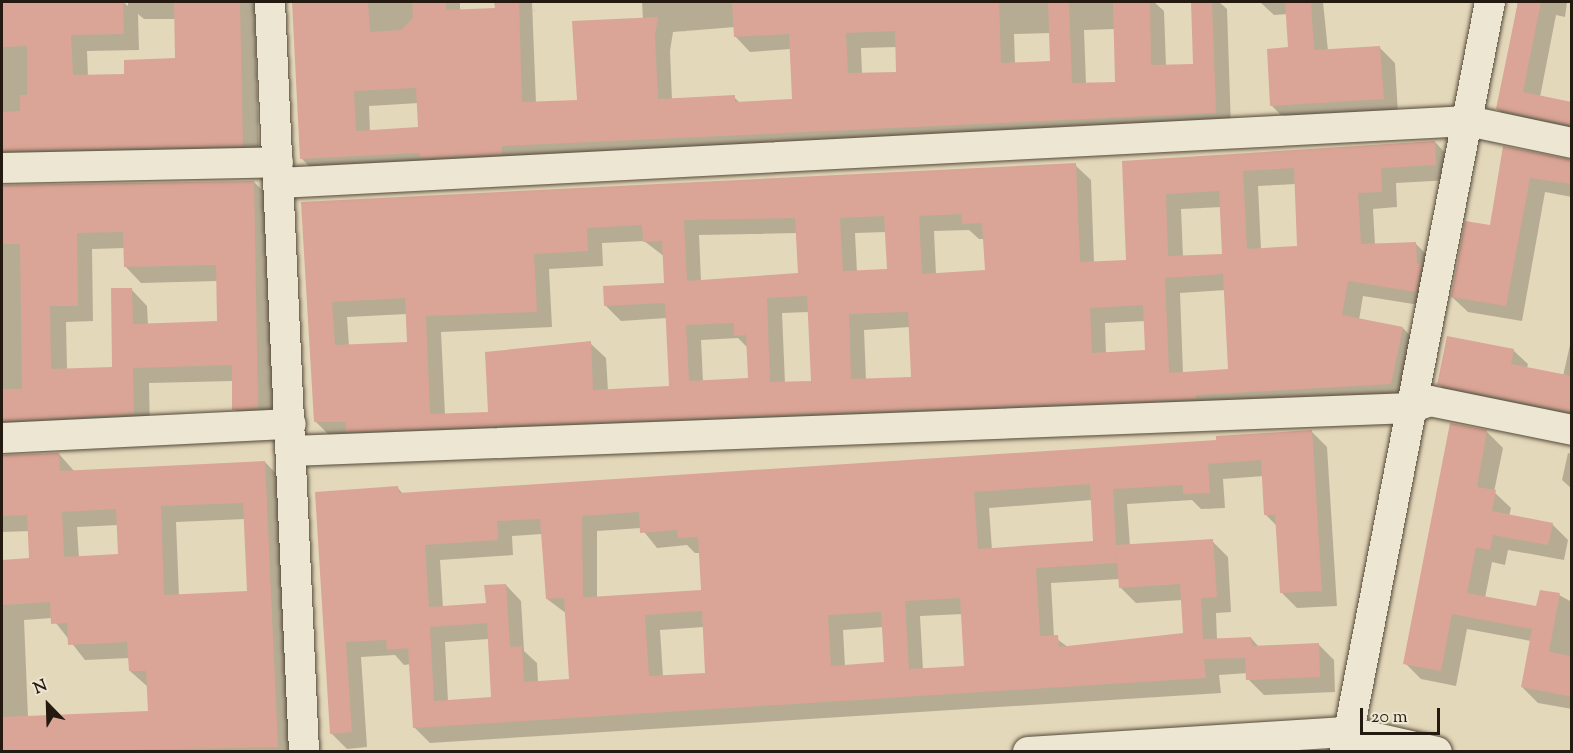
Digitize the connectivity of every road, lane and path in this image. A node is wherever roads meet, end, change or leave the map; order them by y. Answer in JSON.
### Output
{"nodes":[{"id":1,"x":270,"y":2,"type":"edge"},
{"id":2,"x":1490,"y":2,"type":"edge"},
{"id":3,"x":1468,"y":121,"type":"junction"},
{"id":4,"x":1572,"y":143,"type":"edge"},
{"id":5,"x":2,"y":168,"type":"edge"},
{"id":6,"x":279,"y":172,"type":"junction"},
{"id":7,"x":1411,"y":408,"type":"junction"},
{"id":8,"x":1572,"y":430,"type":"edge"},
{"id":9,"x":2,"y":438,"type":"edge"},
{"id":10,"x":291,"y":438,"type":"junction"},
{"id":11,"x":1347,"y":742,"type":"edge"},
{"id":12,"x":303,"y":752,"type":"edge"},
{"id":13,"x":1028,"y":752,"type":"edge"},
{"id":14,"x":1437,"y":752,"type":"edge"}],
"edges":[{"from":1,"to":6,"type":"street"},
{"from":2,"to":3,"type":"street"},
{"from":3,"to":4,"type":"street"},
{"from":3,"to":6,"type":"street"},
{"from":3,"to":7,"type":"street"},
{"from":5,"to":6,"type":"street"},
{"from":6,"to":10,"type":"street"},
{"from":7,"to":8,"type":"street"},
{"from":7,"to":10,"type":"street"},
{"from":7,"to":11,"type":"street"},
{"from":9,"to":10,"type":"street"},
{"from":10,"to":12,"type":"street"},
{"from":11,"to":13,"type":"street"},
{"from":11,"to":14,"type":"street"}]}
